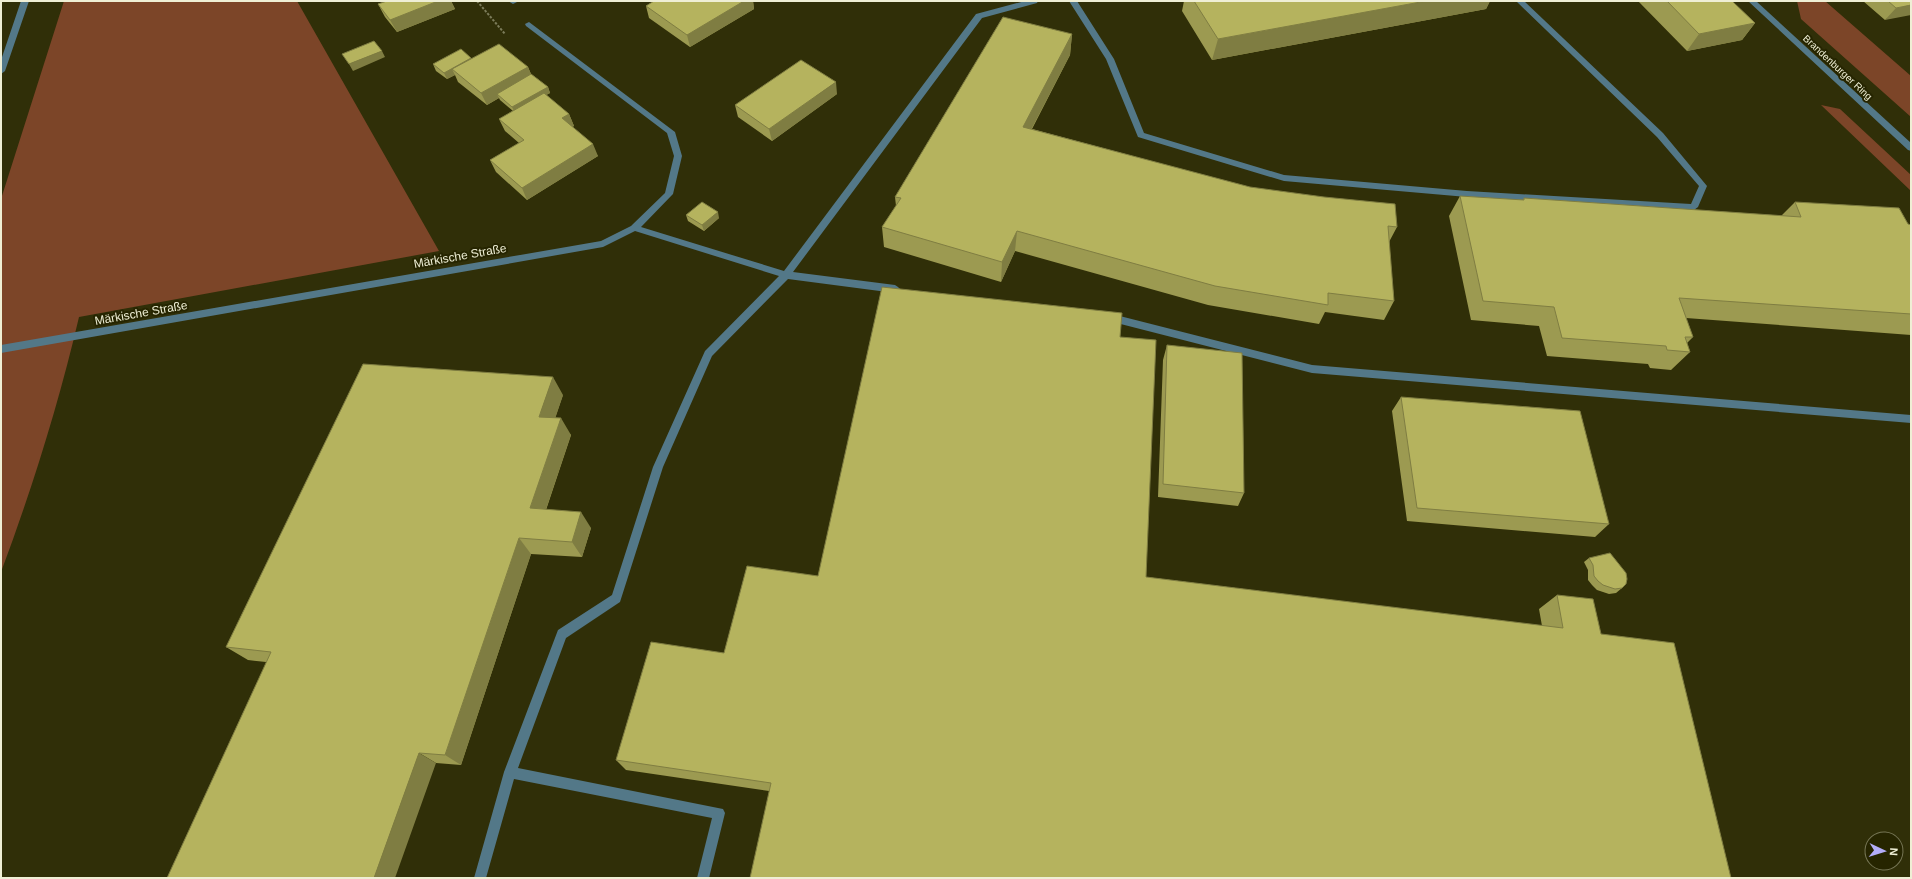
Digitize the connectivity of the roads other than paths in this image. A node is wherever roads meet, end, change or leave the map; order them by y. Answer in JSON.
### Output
{"nodes":[{"id":1,"x":24,"y":1,"type":"edge"},
{"id":2,"x":1034,"y":1,"type":"edge"},
{"id":3,"x":1073,"y":1,"type":"edge"},
{"id":4,"x":1520,"y":1,"type":"edge"},
{"id":5,"x":1752,"y":1,"type":"edge"},
{"id":6,"x":529,"y":24,"type":"dead end"},
{"id":7,"x":1,"y":71,"type":"edge"},
{"id":8,"x":1911,"y":148,"type":"edge"},
{"id":9,"x":634,"y":228,"type":"junction"},
{"id":10,"x":786,"y":275,"type":"junction"},
{"id":11,"x":905,"y":291,"type":"edge"},
{"id":12,"x":1094,"y":315,"type":"edge"},
{"id":13,"x":1,"y":349,"type":"edge"},
{"id":14,"x":1911,"y":419,"type":"edge"},
{"id":15,"x":510,"y":772,"type":"junction"},
{"id":16,"x":480,"y":878,"type":"edge"},
{"id":17,"x":703,"y":878,"type":"edge"}],
"edges":[{"from":1,"to":7,"type":"street"},
{"from":2,"to":10,"type":"street"},
{"from":3,"to":4,"type":"street"},
{"from":5,"to":8,"type":"street","name":"Brandenburger Ring"},
{"from":6,"to":9,"type":"street","name":"Märkische Straße"},
{"from":9,"to":10,"type":"street"},
{"from":9,"to":13,"type":"street","name":"Märkische Straße"},
{"from":10,"to":11,"type":"street"},
{"from":10,"to":15,"type":"street"},
{"from":12,"to":14,"type":"street"},
{"from":15,"to":16,"type":"street"},
{"from":15,"to":17,"type":"street"}]}
